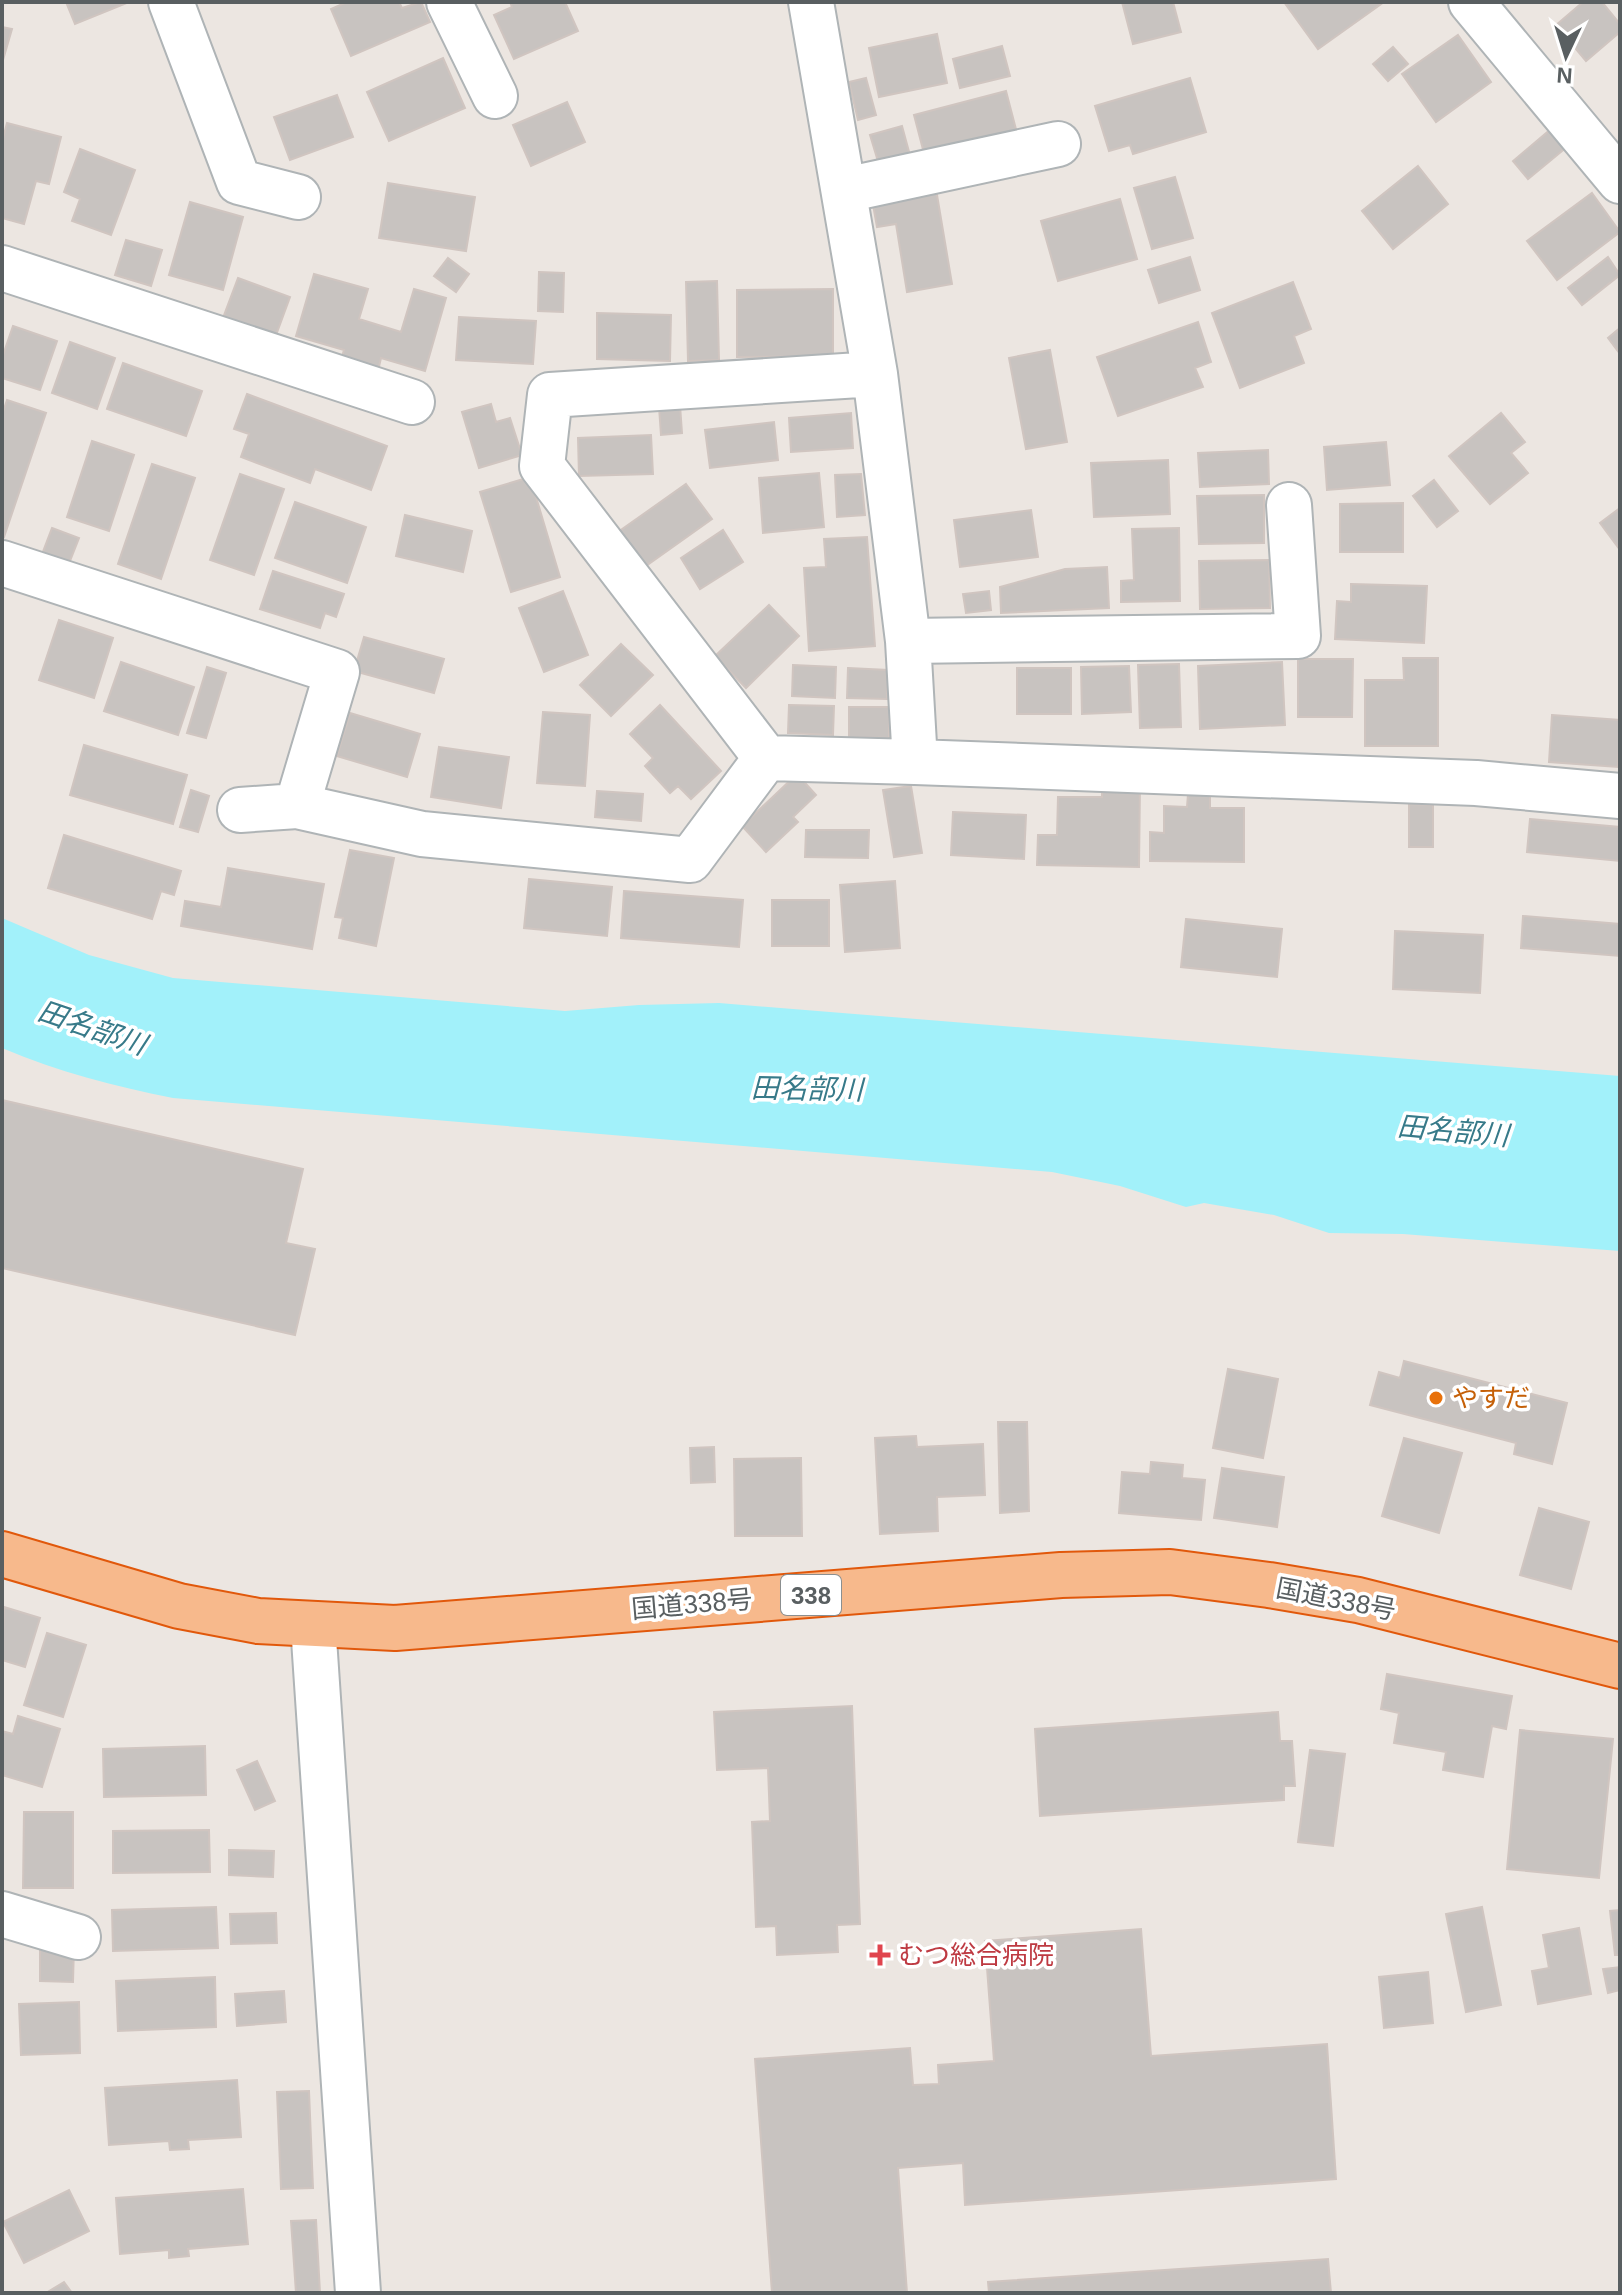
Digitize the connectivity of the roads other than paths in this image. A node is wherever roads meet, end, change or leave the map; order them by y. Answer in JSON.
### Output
{"nodes":[{"id":1,"x":171,"y":2,"type":"edge"},
{"id":2,"x":449,"y":2,"type":"edge"},
{"id":3,"x":811,"y":2,"type":"edge"},
{"id":4,"x":1471,"y":2,"type":"edge"},
{"id":5,"x":495,"y":96,"type":"dead end"},
{"id":6,"x":1058,"y":144,"type":"dead end"},
{"id":7,"x":1620,"y":181,"type":"edge"},
{"id":8,"x":845,"y":190,"type":"junction"},
{"id":9,"x":298,"y":197,"type":"dead end"},
{"id":10,"x":2,"y":268,"type":"edge"},
{"id":11,"x":875,"y":374,"type":"junction"},
{"id":12,"x":412,"y":402,"type":"dead end"},
{"id":13,"x":1289,"y":505,"type":"dead end"},
{"id":14,"x":2,"y":563,"type":"edge"},
{"id":15,"x":908,"y":641,"type":"junction"},
{"id":16,"x":766,"y":758,"type":"junction"},
{"id":17,"x":915,"y":762,"type":"junction"},
{"id":18,"x":1620,"y":796,"type":"edge"},
{"id":19,"x":297,"y":806,"type":"junction"},
{"id":20,"x":240,"y":810,"type":"dead end"},
{"id":21,"x":2,"y":1554,"type":"edge"},
{"id":22,"x":313,"y":1624,"type":"junction"},
{"id":23,"x":1620,"y":1666,"type":"edge"},
{"id":24,"x":2,"y":1914,"type":"edge"},
{"id":25,"x":78,"y":1937,"type":"dead end"},
{"id":26,"x":358,"y":2293,"type":"edge"}],
"edges":[{"from":1,"to":9,"type":"street"},
{"from":2,"to":5,"type":"street"},
{"from":3,"to":8,"type":"street"},
{"from":4,"to":7,"type":"street"},
{"from":6,"to":8,"type":"street"},
{"from":8,"to":11,"type":"street"},
{"from":10,"to":12,"type":"street"},
{"from":11,"to":15,"type":"street"},
{"from":11,"to":16,"type":"street"},
{"from":13,"to":15,"type":"street"},
{"from":14,"to":19,"type":"street"},
{"from":15,"to":17,"type":"street"},
{"from":16,"to":17,"type":"street"},
{"from":16,"to":19,"type":"street"},
{"from":17,"to":18,"type":"street"},
{"from":19,"to":20,"type":"street"},
{"from":21,"to":22,"type":"highway","name":"国道338号","number":"338"},
{"from":22,"to":23,"type":"highway","name":"国道338号","number":"338"},
{"from":22,"to":26,"type":"street"},
{"from":24,"to":25,"type":"street"}]}
